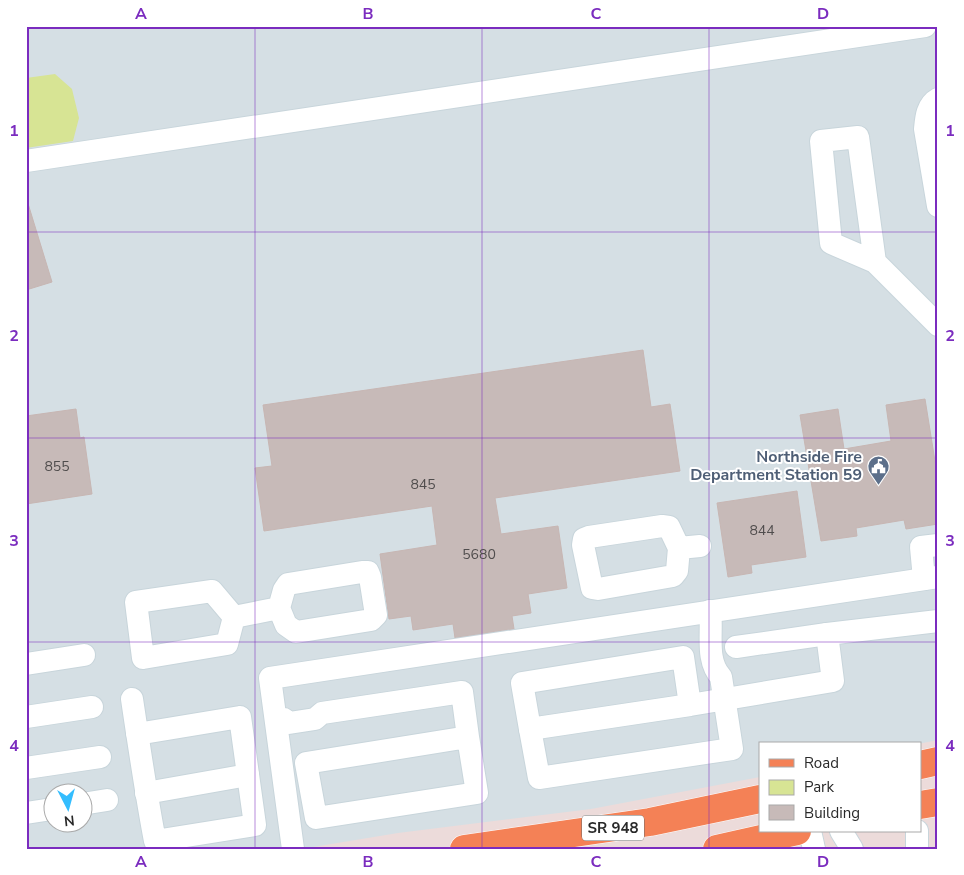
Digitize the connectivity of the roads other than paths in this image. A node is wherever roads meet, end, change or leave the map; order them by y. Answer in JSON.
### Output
{"nodes":[{"id":1,"x":925,"y":26,"type":"edge"},
{"id":2,"x":938,"y":99,"type":"edge"},
{"id":3,"x":26,"y":162,"type":"edge"},
{"id":4,"x":938,"y":206,"type":"edge"},
{"id":5,"x":875,"y":262,"type":"junction"},
{"id":6,"x":938,"y":326,"type":"edge"},
{"id":7,"x":938,"y":545,"type":"edge"},
{"id":8,"x":931,"y":578,"type":"edge"},
{"id":9,"x":279,"y":608,"type":"dead end"},
{"id":10,"x":234,"y":617,"type":"dead end"},
{"id":11,"x":711,"y":619,"type":"junction"},
{"id":12,"x":938,"y":621,"type":"edge"},
{"id":13,"x":827,"y":634,"type":"junction"},
{"id":14,"x":736,"y":648,"type":"dead end"},
{"id":15,"x":84,"y":655,"type":"dead end"},
{"id":16,"x":26,"y":664,"type":"edge"},
{"id":17,"x":132,"y":699,"type":"dead end"},
{"id":18,"x":724,"y":700,"type":"junction"},
{"id":19,"x":690,"y":705,"type":"junction"},
{"id":20,"x":92,"y":707,"type":"dead end"},
{"id":21,"x":26,"y":717,"type":"edge"},
{"id":22,"x":280,"y":719,"type":"junction"},
{"id":23,"x":530,"y":729,"type":"junction"},
{"id":24,"x":137,"y":734,"type":"junction"},
{"id":25,"x":468,"y":738,"type":"junction"},
{"id":26,"x":100,"y":757,"type":"dead end"},
{"id":27,"x":938,"y":762,"type":"edge"},
{"id":28,"x":922,"y":765,"type":"edge"},
{"id":29,"x":26,"y":768,"type":"edge"},
{"id":30,"x":248,"y":774,"type":"junction"},
{"id":31,"x":146,"y":793,"type":"junction"},
{"id":32,"x":759,"y":799,"type":"edge"},
{"id":33,"x":106,"y":800,"type":"dead end"},
{"id":34,"x":92,"y":802,"type":"edge"},
{"id":35,"x":938,"y":802,"type":"edge"},
{"id":36,"x":922,"y":805,"type":"edge"},
{"id":37,"x":42,"y":811,"type":"edge"},
{"id":38,"x":26,"y":813,"type":"edge"},
{"id":39,"x":793,"y":832,"type":"edge"},
{"id":40,"x":810,"y":832,"type":"edge"},
{"id":41,"x":842,"y":832,"type":"edge"},
{"id":42,"x":917,"y":832,"type":"edge"},
{"id":43,"x":293,"y":849,"type":"edge"},
{"id":44,"x":464,"y":849,"type":"edge"},
{"id":45,"x":717,"y":849,"type":"edge"},
{"id":46,"x":814,"y":849,"type":"edge"},
{"id":47,"x":852,"y":849,"type":"edge"},
{"id":48,"x":918,"y":849,"type":"edge"}],
"edges":[{"from":1,"to":3,"type":"lane"},
{"from":2,"to":4,"type":"lane"},
{"from":5,"to":5,"type":"lane"},
{"from":5,"to":6,"type":"lane"},
{"from":7,"to":8,"type":"lane"},
{"from":8,"to":11,"type":"lane"},
{"from":9,"to":10,"type":"lane"},
{"from":11,"to":18,"type":"lane"},
{"from":11,"to":22,"type":"lane"},
{"from":12,"to":13,"type":"lane"},
{"from":13,"to":14,"type":"lane"},
{"from":13,"to":18,"type":"lane"},
{"from":15,"to":16,"type":"lane"},
{"from":17,"to":24,"type":"lane"},
{"from":18,"to":19,"type":"lane"},
{"from":18,"to":23,"type":"lane"},
{"from":19,"to":23,"type":"lane"},
{"from":19,"to":23,"type":"lane"},
{"from":20,"to":21,"type":"lane"},
{"from":22,"to":25,"type":"lane"},
{"from":22,"to":43,"type":"lane"},
{"from":24,"to":30,"type":"lane"},
{"from":24,"to":31,"type":"lane"},
{"from":25,"to":25,"type":"lane"},
{"from":26,"to":29,"type":"lane"},
{"from":27,"to":28,"type":"main road"},
{"from":30,"to":31,"type":"lane"},
{"from":30,"to":31,"type":"lane"},
{"from":32,"to":44,"type":"main road","number":"SR 948"},
{"from":33,"to":34,"type":"lane"},
{"from":35,"to":36,"type":"main road"},
{"from":37,"to":38,"type":"lane"},
{"from":39,"to":45,"type":"main road"},
{"from":40,"to":46,"type":"lane"},
{"from":41,"to":47,"type":"lane"},
{"from":42,"to":48,"type":"lane"}]}
